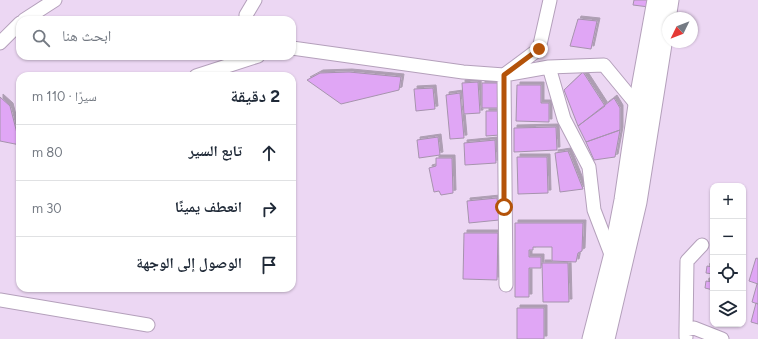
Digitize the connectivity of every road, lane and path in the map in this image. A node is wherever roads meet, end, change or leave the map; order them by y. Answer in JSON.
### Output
{"nodes":[{"id":1,"x":55,"y":0,"type":"edge"},
{"id":2,"x":255,"y":0,"type":"edge"},
{"id":3,"x":550,"y":0,"type":"edge"},
{"id":4,"x":656,"y":0,"type":"edge"},
{"id":5,"x":670,"y":0,"type":"edge"},
{"id":6,"x":30,"y":16,"type":"edge"},
{"id":7,"x":246,"y":16,"type":"edge"},
{"id":8,"x":16,"y":27,"type":"edge"},
{"id":9,"x":0,"y":43,"type":"edge"},
{"id":10,"x":296,"y":49,"type":"edge"},
{"id":11,"x":241,"y":60,"type":"edge"},
{"id":12,"x":549,"y":67,"type":"junction"},
{"id":13,"x":207,"y":72,"type":"edge"},
{"id":14,"x":504,"y":75,"type":"junction"},
{"id":15,"x":637,"y":105,"type":"junction"},
{"id":16,"x":702,"y":245,"type":"dead end"},
{"id":17,"x":612,"y":257,"type":"junction"},
{"id":18,"x":506,"y":285,"type":"dead end"},
{"id":19,"x":0,"y":300,"type":"edge"},
{"id":20,"x":148,"y":325,"type":"dead end"},
{"id":21,"x":686,"y":334,"type":"edge"},
{"id":22,"x":591,"y":339,"type":"edge"},
{"id":23,"x":606,"y":339,"type":"edge"},
{"id":24,"x":722,"y":339,"type":"edge"}],
"edges":[{"from":1,"to":6,"type":"street"},
{"from":2,"to":7,"type":"street"},
{"from":3,"to":14,"type":"street"},
{"from":4,"to":15,"type":"main road"},
{"from":5,"to":23,"type":"main road"},
{"from":8,"to":9,"type":"street"},
{"from":10,"to":14,"type":"street"},
{"from":11,"to":13,"type":"street"},
{"from":12,"to":14,"type":"street"},
{"from":12,"to":15,"type":"street"},
{"from":12,"to":17,"type":"street"},
{"from":14,"to":18,"type":"street"},
{"from":15,"to":17,"type":"main road"},
{"from":16,"to":21,"type":"street"},
{"from":17,"to":22,"type":"main road"},
{"from":19,"to":20,"type":"street"},
{"from":21,"to":24,"type":"street"}]}
